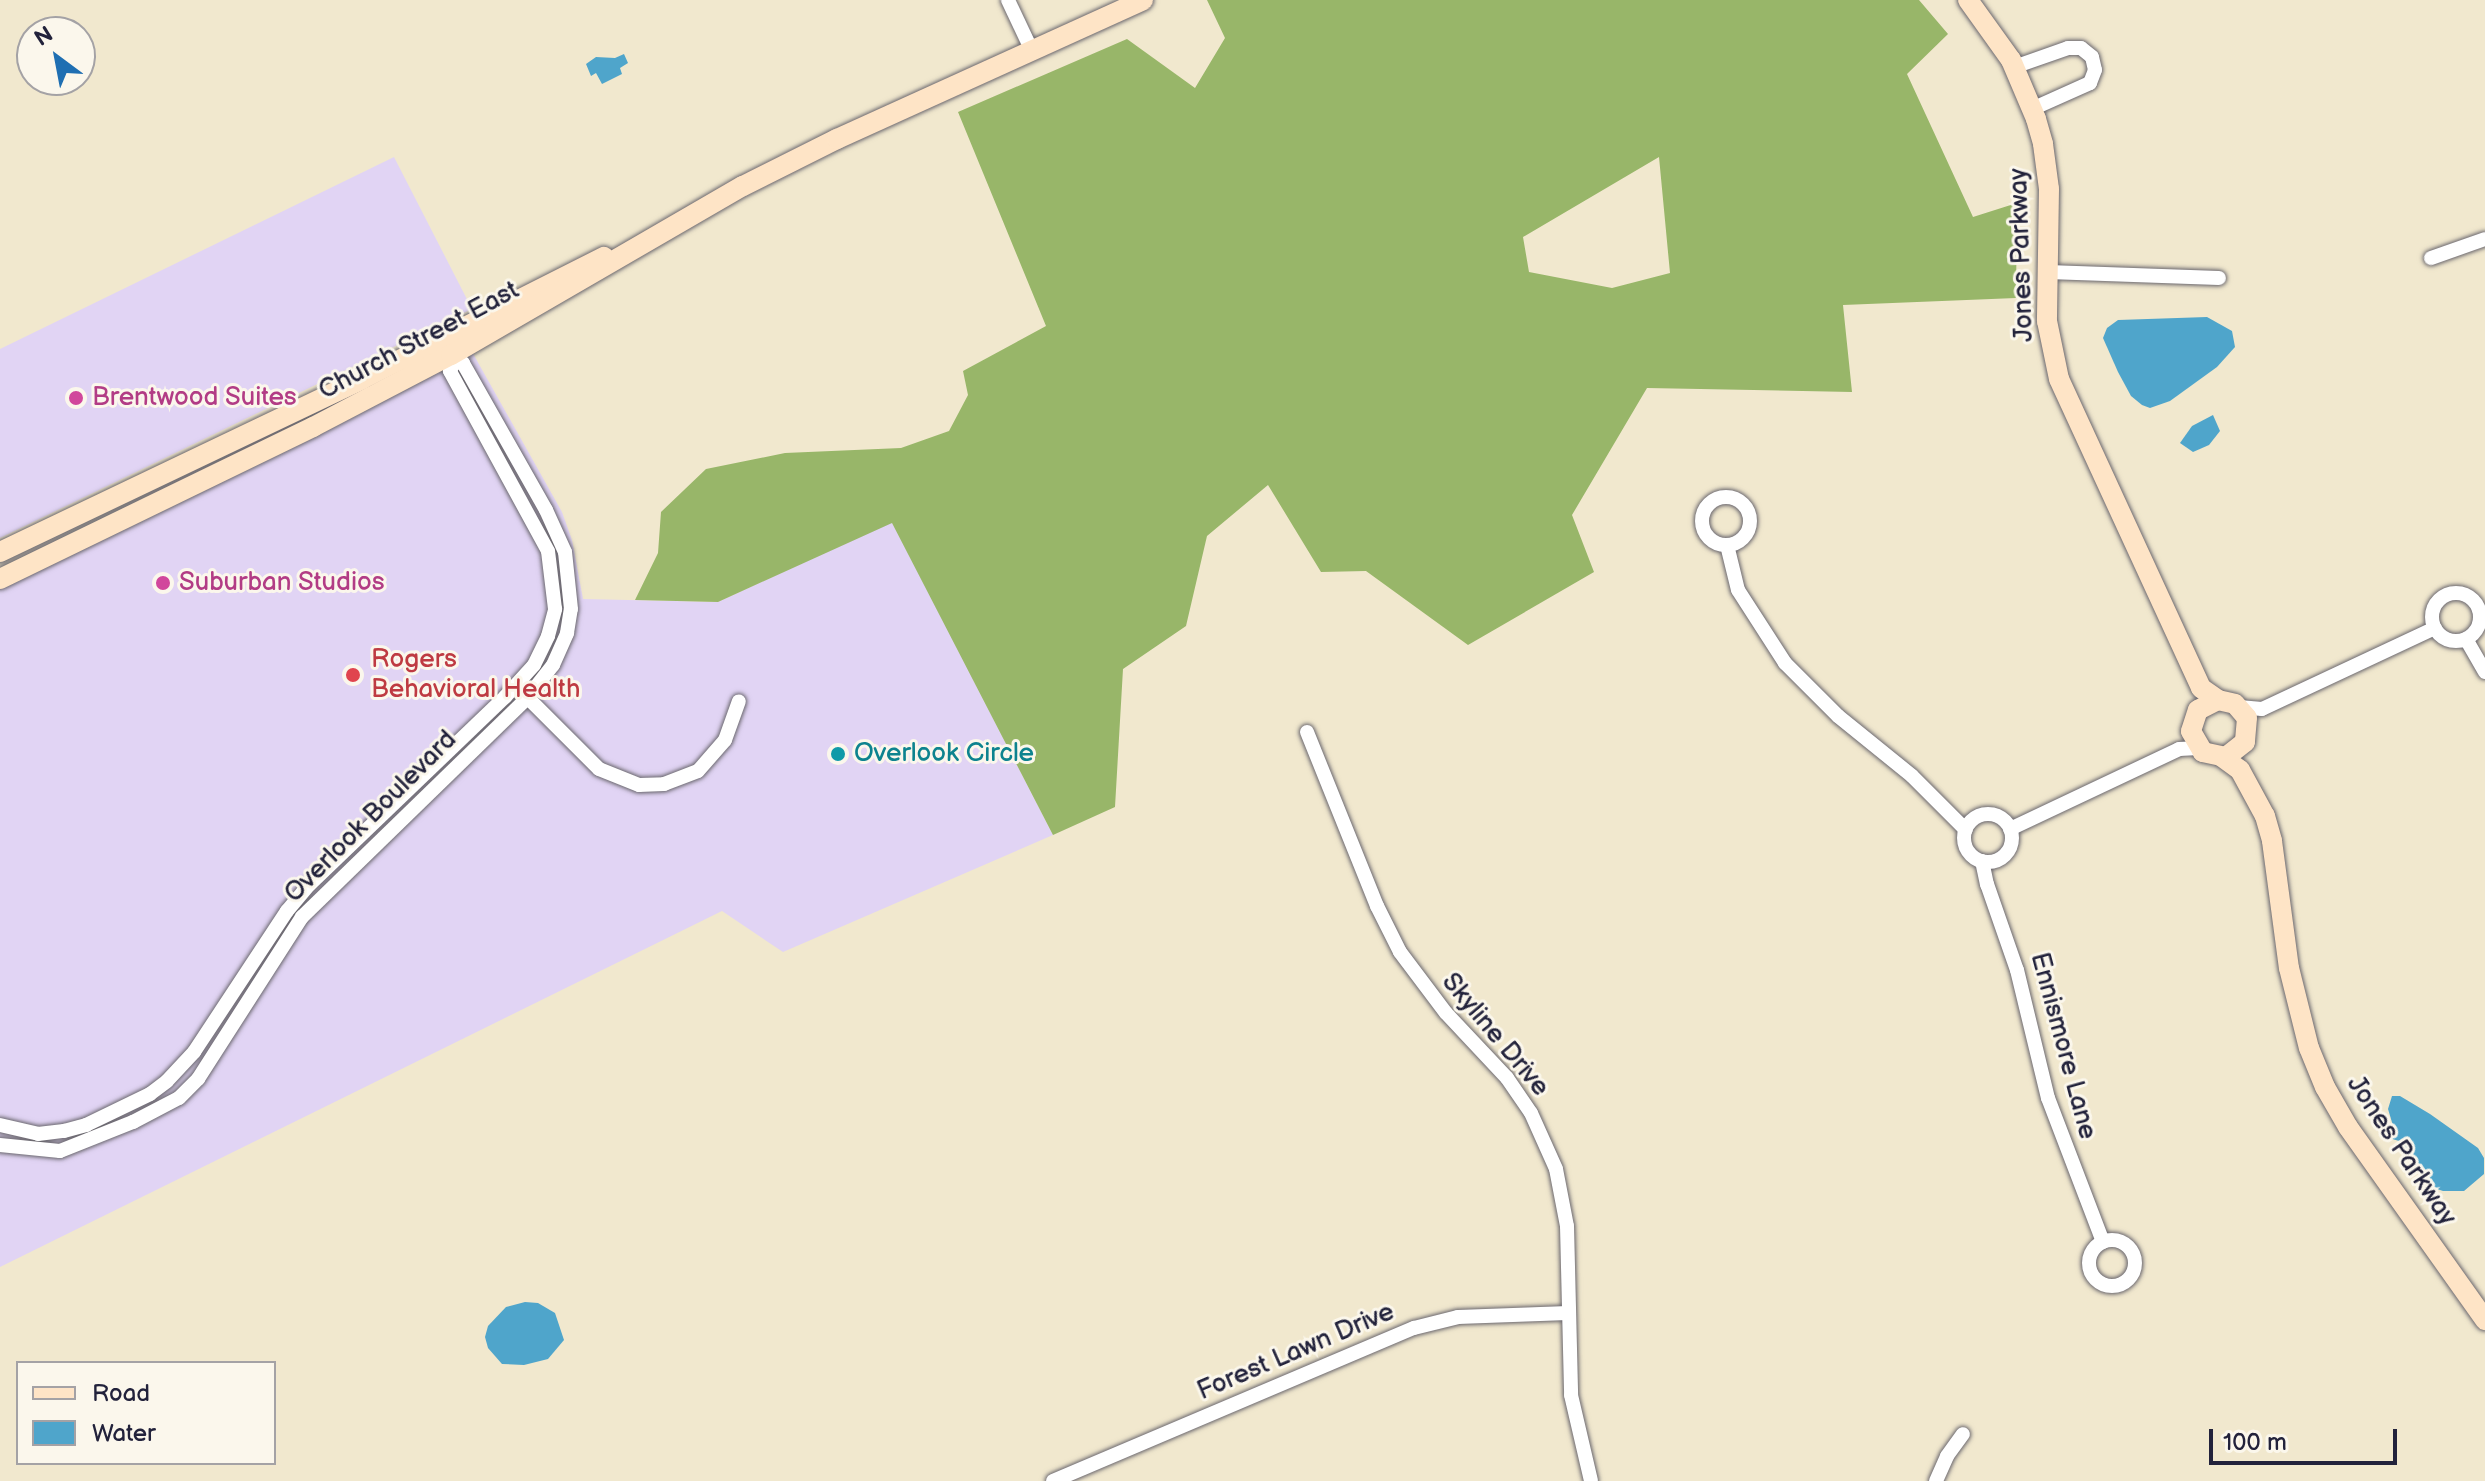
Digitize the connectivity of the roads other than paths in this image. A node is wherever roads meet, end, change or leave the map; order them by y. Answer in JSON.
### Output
{"nodes":[{"id":1,"x":1008,"y":0,"type":"edge"},
{"id":2,"x":1143,"y":0,"type":"edge"},
{"id":3,"x":1968,"y":0,"type":"edge"},
{"id":4,"x":1032,"y":51,"type":"junction"},
{"id":5,"x":2014,"y":67,"type":"junction"},
{"id":6,"x":2032,"y":109,"type":"junction"},
{"id":7,"x":2485,"y":239,"type":"edge"},
{"id":8,"x":641,"y":243,"type":"junction"},
{"id":9,"x":2431,"y":258,"type":"dead end"},
{"id":10,"x":2048,"y":272,"type":"junction"},
{"id":11,"x":2219,"y":278,"type":"dead end"},
{"id":12,"x":453,"y":359,"type":"junction"},
{"id":13,"x":1727,"y":545,"type":"dead end"},
{"id":14,"x":0,"y":552,"type":"edge"},
{"id":15,"x":0,"y":579,"type":"edge"},
{"id":16,"x":2435,"y":628,"type":"junction"},
{"id":17,"x":2466,"y":639,"type":"junction"},
{"id":18,"x":2485,"y":672,"type":"edge"},
{"id":19,"x":516,"y":685,"type":"junction"},
{"id":20,"x":2210,"y":694,"type":"junction"},
{"id":21,"x":527,"y":698,"type":"junction"},
{"id":22,"x":739,"y":701,"type":"dead end"},
{"id":23,"x":2239,"y":707,"type":"junction"},
{"id":24,"x":2262,"y":709,"type":"junction"},
{"id":25,"x":2249,"y":727,"type":"junction"},
{"id":26,"x":1307,"y":732,"type":"dead end"},
{"id":27,"x":2190,"y":743,"type":"junction"},
{"id":28,"x":2234,"y":759,"type":"junction"},
{"id":29,"x":2010,"y":829,"type":"junction"},
{"id":30,"x":1966,"y":830,"type":"junction"},
{"id":31,"x":1982,"y":861,"type":"junction"},
{"id":32,"x":0,"y":1125,"type":"edge"},
{"id":33,"x":0,"y":1145,"type":"edge"},
{"id":34,"x":2103,"y":1242,"type":"dead end"},
{"id":35,"x":1568,"y":1313,"type":"junction"},
{"id":36,"x":2485,"y":1320,"type":"edge"},
{"id":37,"x":1963,"y":1434,"type":"dead end"},
{"id":38,"x":1053,"y":1481,"type":"edge"},
{"id":39,"x":1591,"y":1481,"type":"edge"},
{"id":40,"x":1936,"y":1481,"type":"edge"}],
"edges":[{"from":1,"to":4,"type":"street"},
{"from":2,"to":4,"type":"main road","name":"Church Street East"},
{"from":3,"to":5,"type":"main road","name":"Jones Parkway"},
{"from":4,"to":8,"type":"main road","name":"Church Street East"},
{"from":5,"to":6,"type":"main road","name":"Jones Parkway"},
{"from":5,"to":6,"type":"street"},
{"from":6,"to":10,"type":"main road","name":"Jones Parkway"},
{"from":7,"to":9,"type":"street"},
{"from":8,"to":12,"type":"main road","name":"Church Street East"},
{"from":8,"to":14,"type":"main road","name":"Church Street East"},
{"from":10,"to":11,"type":"street"},
{"from":10,"to":20,"type":"main road","name":"Jones Parkway"},
{"from":12,"to":15,"type":"main road","name":"Church Street East"},
{"from":12,"to":19,"type":"street","name":"Overlook Boulevard"},
{"from":12,"to":21,"type":"street","name":"Overlook Boulevard"},
{"from":13,"to":30,"type":"street"},
{"from":16,"to":17,"type":"street"},
{"from":16,"to":17,"type":"street"},
{"from":16,"to":24,"type":"street"},
{"from":17,"to":18,"type":"street"},
{"from":19,"to":21,"type":"street"},
{"from":19,"to":32,"type":"street","name":"Overlook Boulevard"},
{"from":20,"to":23,"type":"main road"},
{"from":20,"to":27,"type":"main road"},
{"from":21,"to":22,"type":"street"},
{"from":21,"to":33,"type":"street","name":"Overlook Boulevard"},
{"from":23,"to":24,"type":"street"},
{"from":23,"to":25,"type":"main road"},
{"from":24,"to":25,"type":"street"},
{"from":25,"to":28,"type":"main road"},
{"from":26,"to":35,"type":"street","name":"Skyline Drive"},
{"from":27,"to":28,"type":"main road"},
{"from":27,"to":29,"type":"street"},
{"from":28,"to":36,"type":"main road","name":"Jones Parkway"},
{"from":29,"to":30,"type":"street"},
{"from":29,"to":31,"type":"street"},
{"from":30,"to":31,"type":"street"},
{"from":31,"to":34,"type":"street","name":"Ennismore Lane"},
{"from":35,"to":38,"type":"street","name":"Forest Lawn Drive"},
{"from":35,"to":39,"type":"street","name":"Skyline Drive"},
{"from":37,"to":40,"type":"street"}]}
